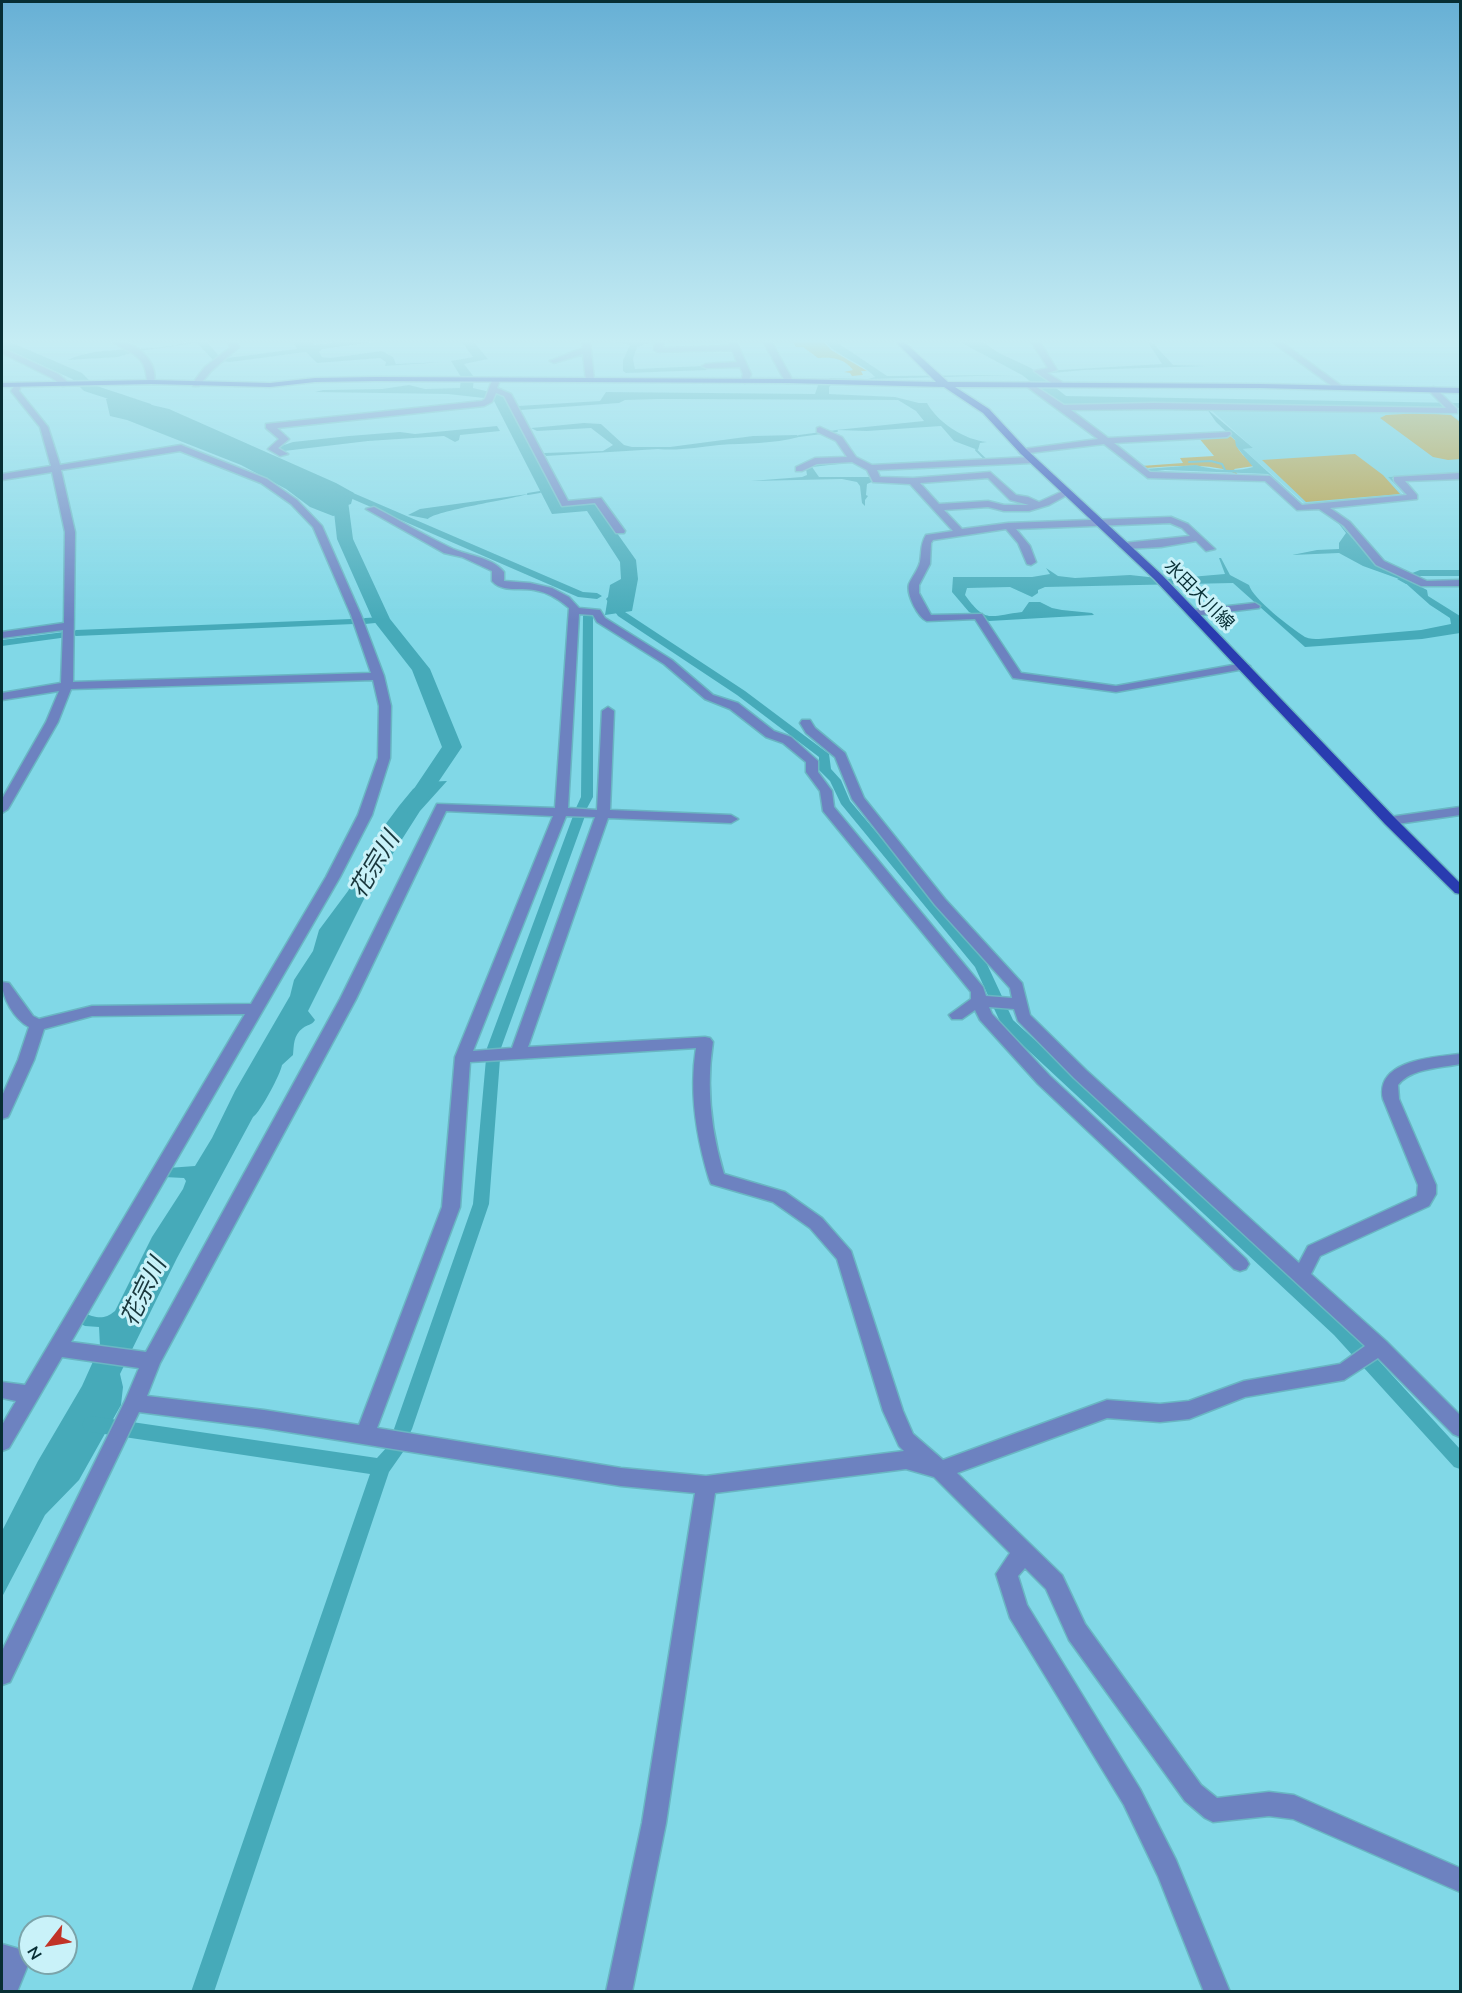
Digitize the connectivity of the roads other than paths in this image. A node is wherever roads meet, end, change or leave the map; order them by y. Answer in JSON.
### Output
{"nodes":[{"id":1,"x":48,"y":434,"type":"edge"},
{"id":2,"x":279,"y":434,"type":"edge"},
{"id":3,"x":528,"y":434,"type":"edge"},
{"id":4,"x":828,"y":434,"type":"edge"},
{"id":5,"x":1007,"y":434,"type":"edge"},
{"id":6,"x":1096,"y":434,"type":"edge"},
{"id":7,"x":1227,"y":434,"type":"dead end"},
{"id":8,"x":1106,"y":441,"type":"junction"},
{"id":9,"x":1024,"y":452,"type":"junction"},
{"id":10,"x":283,"y":454,"type":"dead end"},
{"id":11,"x":853,"y":459,"type":"junction"},
{"id":12,"x":1031,"y":460,"type":"junction"},
{"id":13,"x":56,"y":468,"type":"junction"},
{"id":14,"x":871,"y":468,"type":"junction"},
{"id":15,"x":799,"y":469,"type":"dead end"},
{"id":16,"x":1461,"y":476,"type":"edge"},
{"id":17,"x":2,"y":477,"type":"edge"},
{"id":18,"x":913,"y":481,"type":"junction"},
{"id":19,"x":1066,"y":493,"type":"junction"},
{"id":20,"x":1037,"y":505,"type":"junction"},
{"id":21,"x":1321,"y":506,"type":"junction"},
{"id":22,"x":939,"y":507,"type":"junction"},
{"id":23,"x":371,"y":509,"type":"dead end"},
{"id":24,"x":1099,"y":524,"type":"junction"},
{"id":25,"x":1008,"y":526,"type":"junction"},
{"id":26,"x":620,"y":531,"type":"dead end"},
{"id":27,"x":961,"y":534,"type":"junction"},
{"id":28,"x":1198,"y":538,"type":"junction"},
{"id":29,"x":1124,"y":546,"type":"junction"},
{"id":30,"x":1210,"y":549,"type":"dead end"},
{"id":31,"x":1031,"y":562,"type":"dead end"},
{"id":32,"x":1461,"y":584,"type":"edge"},
{"id":33,"x":1255,"y":606,"type":"dead end"},
{"id":34,"x":574,"y":611,"type":"junction"},
{"id":35,"x":1193,"y":613,"type":"junction"},
{"id":36,"x":69,"y":626,"type":"junction"},
{"id":37,"x":2,"y":635,"type":"edge"},
{"id":38,"x":1244,"y":666,"type":"junction"},
{"id":39,"x":378,"y":676,"type":"junction"},
{"id":40,"x":67,"y":686,"type":"junction"},
{"id":41,"x":2,"y":696,"type":"edge"},
{"id":42,"x":608,"y":711,"type":"dead end"},
{"id":43,"x":806,"y":723,"type":"dead end"},
{"id":44,"x":2,"y":809,"type":"edge"},
{"id":45,"x":1461,"y":811,"type":"edge"},
{"id":46,"x":561,"y":812,"type":"junction"},
{"id":47,"x":603,"y":813,"type":"junction"},
{"id":48,"x":731,"y":819,"type":"dead end"},
{"id":49,"x":1390,"y":821,"type":"junction"},
{"id":50,"x":1461,"y":890,"type":"edge"},
{"id":51,"x":2,"y":987,"type":"edge"},
{"id":52,"x":979,"y":1001,"type":"junction"},
{"id":53,"x":1020,"y":1004,"type":"junction"},
{"id":54,"x":256,"y":1010,"type":"junction"},
{"id":55,"x":957,"y":1015,"type":"dead end"},
{"id":56,"x":38,"y":1025,"type":"junction"},
{"id":57,"x":519,"y":1052,"type":"junction"},
{"id":58,"x":463,"y":1057,"type":"junction"},
{"id":59,"x":1461,"y":1059,"type":"edge"},
{"id":60,"x":2,"y":1113,"type":"edge"},
{"id":61,"x":1240,"y":1264,"type":"dead end"},
{"id":62,"x":1301,"y":1275,"type":"junction"},
{"id":63,"x":1379,"y":1347,"type":"junction"},
{"id":64,"x":62,"y":1349,"type":"junction"},
{"id":65,"x":144,"y":1360,"type":"junction"},
{"id":66,"x":2,"y":1390,"type":"edge"},
{"id":67,"x":28,"y":1394,"type":"junction"},
{"id":68,"x":134,"y":1403,"type":"junction"},
{"id":69,"x":1461,"y":1428,"type":"edge"},
{"id":70,"x":365,"y":1435,"type":"junction"},
{"id":71,"x":2,"y":1442,"type":"edge"},
{"id":72,"x":940,"y":1470,"type":"junction"},
{"id":73,"x":706,"y":1485,"type":"junction"},
{"id":74,"x":1024,"y":1553,"type":"junction"},
{"id":75,"x":2,"y":1674,"type":"edge"},
{"id":76,"x":1461,"y":1880,"type":"edge"},
{"id":77,"x":2,"y":1957,"type":"edge"},
{"id":78,"x":4,"y":1992,"type":"edge"},
{"id":79,"x":619,"y":1992,"type":"edge"},
{"id":80,"x":1217,"y":1992,"type":"edge"}],
"edges":[{"from":1,"to":13,"type":"street"},
{"from":2,"to":10,"type":"street"},
{"from":3,"to":26,"type":"street"},
{"from":4,"to":11,"type":"street"},
{"from":5,"to":9,"type":"main road","name":"水田大川線"},
{"from":6,"to":8,"type":"street"},
{"from":7,"to":8,"type":"street"},
{"from":8,"to":9,"type":"street"},
{"from":8,"to":21,"type":"street"},
{"from":9,"to":12,"type":"main road","name":"水田大川線"},
{"from":11,"to":14,"type":"street"},
{"from":11,"to":15,"type":"street"},
{"from":12,"to":14,"type":"street"},
{"from":12,"to":19,"type":"main road","name":"水田大川線"},
{"from":13,"to":17,"type":"street"},
{"from":13,"to":36,"type":"street"},
{"from":13,"to":39,"type":"street"},
{"from":14,"to":18,"type":"street"},
{"from":16,"to":21,"type":"street"},
{"from":18,"to":20,"type":"street"},
{"from":18,"to":22,"type":"street"},
{"from":19,"to":20,"type":"street"},
{"from":19,"to":24,"type":"main road","name":"水田大川線"},
{"from":20,"to":22,"type":"street"},
{"from":21,"to":32,"type":"street"},
{"from":22,"to":27,"type":"street"},
{"from":23,"to":34,"type":"street"},
{"from":24,"to":25,"type":"street"},
{"from":24,"to":28,"type":"street"},
{"from":24,"to":29,"type":"main road","name":"水田大川線"},
{"from":25,"to":27,"type":"street"},
{"from":25,"to":31,"type":"street"},
{"from":27,"to":38,"type":"street"},
{"from":28,"to":29,"type":"street"},
{"from":28,"to":30,"type":"street"},
{"from":29,"to":35,"type":"main road","name":"水田大川線"},
{"from":33,"to":35,"type":"street"},
{"from":34,"to":46,"type":"street"},
{"from":34,"to":52,"type":"street"},
{"from":35,"to":38,"type":"main road","name":"水田大川線"},
{"from":36,"to":37,"type":"street"},
{"from":36,"to":40,"type":"street"},
{"from":38,"to":49,"type":"main road","name":"水田大川線"},
{"from":39,"to":40,"type":"street"},
{"from":39,"to":54,"type":"street"},
{"from":40,"to":41,"type":"street"},
{"from":40,"to":44,"type":"street"},
{"from":42,"to":47,"type":"street"},
{"from":43,"to":53,"type":"street"},
{"from":45,"to":49,"type":"street"},
{"from":46,"to":47,"type":"street"},
{"from":46,"to":58,"type":"street"},
{"from":46,"to":65,"type":"street"},
{"from":47,"to":48,"type":"street"},
{"from":47,"to":57,"type":"street"},
{"from":49,"to":50,"type":"main road","name":"水田大川線"},
{"from":51,"to":56,"type":"street"},
{"from":52,"to":53,"type":"street"},
{"from":52,"to":55,"type":"street"},
{"from":52,"to":61,"type":"street"},
{"from":53,"to":62,"type":"street"},
{"from":54,"to":56,"type":"street"},
{"from":54,"to":64,"type":"street"},
{"from":56,"to":60,"type":"street"},
{"from":57,"to":58,"type":"street"},
{"from":57,"to":72,"type":"street"},
{"from":58,"to":70,"type":"street"},
{"from":59,"to":62,"type":"street"},
{"from":62,"to":63,"type":"street"},
{"from":63,"to":69,"type":"street"},
{"from":63,"to":72,"type":"street"},
{"from":64,"to":65,"type":"street"},
{"from":64,"to":67,"type":"street"},
{"from":65,"to":68,"type":"street"},
{"from":66,"to":67,"type":"street"},
{"from":67,"to":71,"type":"street"},
{"from":68,"to":70,"type":"street"},
{"from":68,"to":75,"type":"street"},
{"from":70,"to":73,"type":"street"},
{"from":72,"to":73,"type":"street"},
{"from":72,"to":74,"type":"street"},
{"from":73,"to":79,"type":"street"},
{"from":74,"to":76,"type":"street"},
{"from":74,"to":80,"type":"street"},
{"from":77,"to":78,"type":"street"}]}
